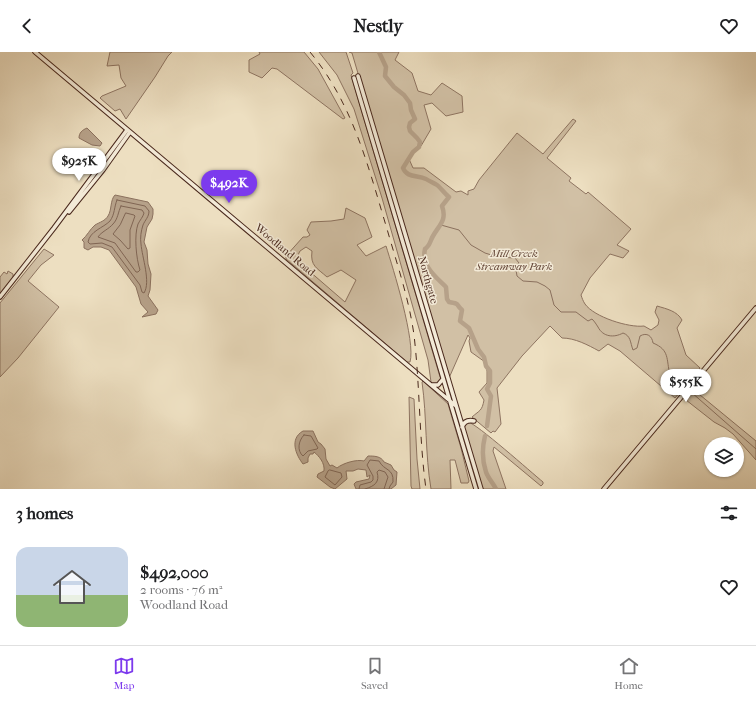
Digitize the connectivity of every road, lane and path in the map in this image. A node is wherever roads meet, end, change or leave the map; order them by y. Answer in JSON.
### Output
{"nodes":[{"id":1,"x":35,"y":52,"type":"edge"},
{"id":2,"x":358,"y":76,"type":"dead end"},
{"id":3,"x":354,"y":78,"type":"dead end"},
{"id":4,"x":129,"y":131,"type":"junction"},
{"id":5,"x":0,"y":297,"type":"edge"},
{"id":6,"x":756,"y":308,"type":"edge"},
{"id":7,"x":443,"y":378,"type":"junction"},
{"id":8,"x":431,"y":384,"type":"junction"},
{"id":9,"x":450,"y":400,"type":"junction"},
{"id":10,"x":456,"y":406,"type":"junction"},
{"id":11,"x":474,"y":421,"type":"dead end"},
{"id":12,"x":462,"y":427,"type":"junction"},
{"id":13,"x":476,"y":489,"type":"edge"},
{"id":14,"x":481,"y":489,"type":"edge"},
{"id":15,"x":604,"y":489,"type":"edge"}],
"edges":[{"from":1,"to":4,"type":"main road","name":"Woodland Road"},
{"from":2,"to":10,"type":"main road","name":"Northgate"},
{"from":3,"to":7,"type":"main road","name":"Northgate"},
{"from":4,"to":5,"type":"main road"},
{"from":4,"to":8,"type":"main road","name":"Woodland Road"},
{"from":6,"to":15,"type":"main road"},
{"from":7,"to":8,"type":"main road"},
{"from":7,"to":9,"type":"main road","name":"Northgate"},
{"from":8,"to":9,"type":"main road","name":"Woodland Road"},
{"from":9,"to":10,"type":"main road","name":"Woodland Road"},
{"from":9,"to":13,"type":"main road","name":"Northgate"},
{"from":10,"to":12,"type":"main road","name":"Northgate"},
{"from":11,"to":12,"type":"main road"},
{"from":12,"to":14,"type":"main road","name":"Northgate"}]}
